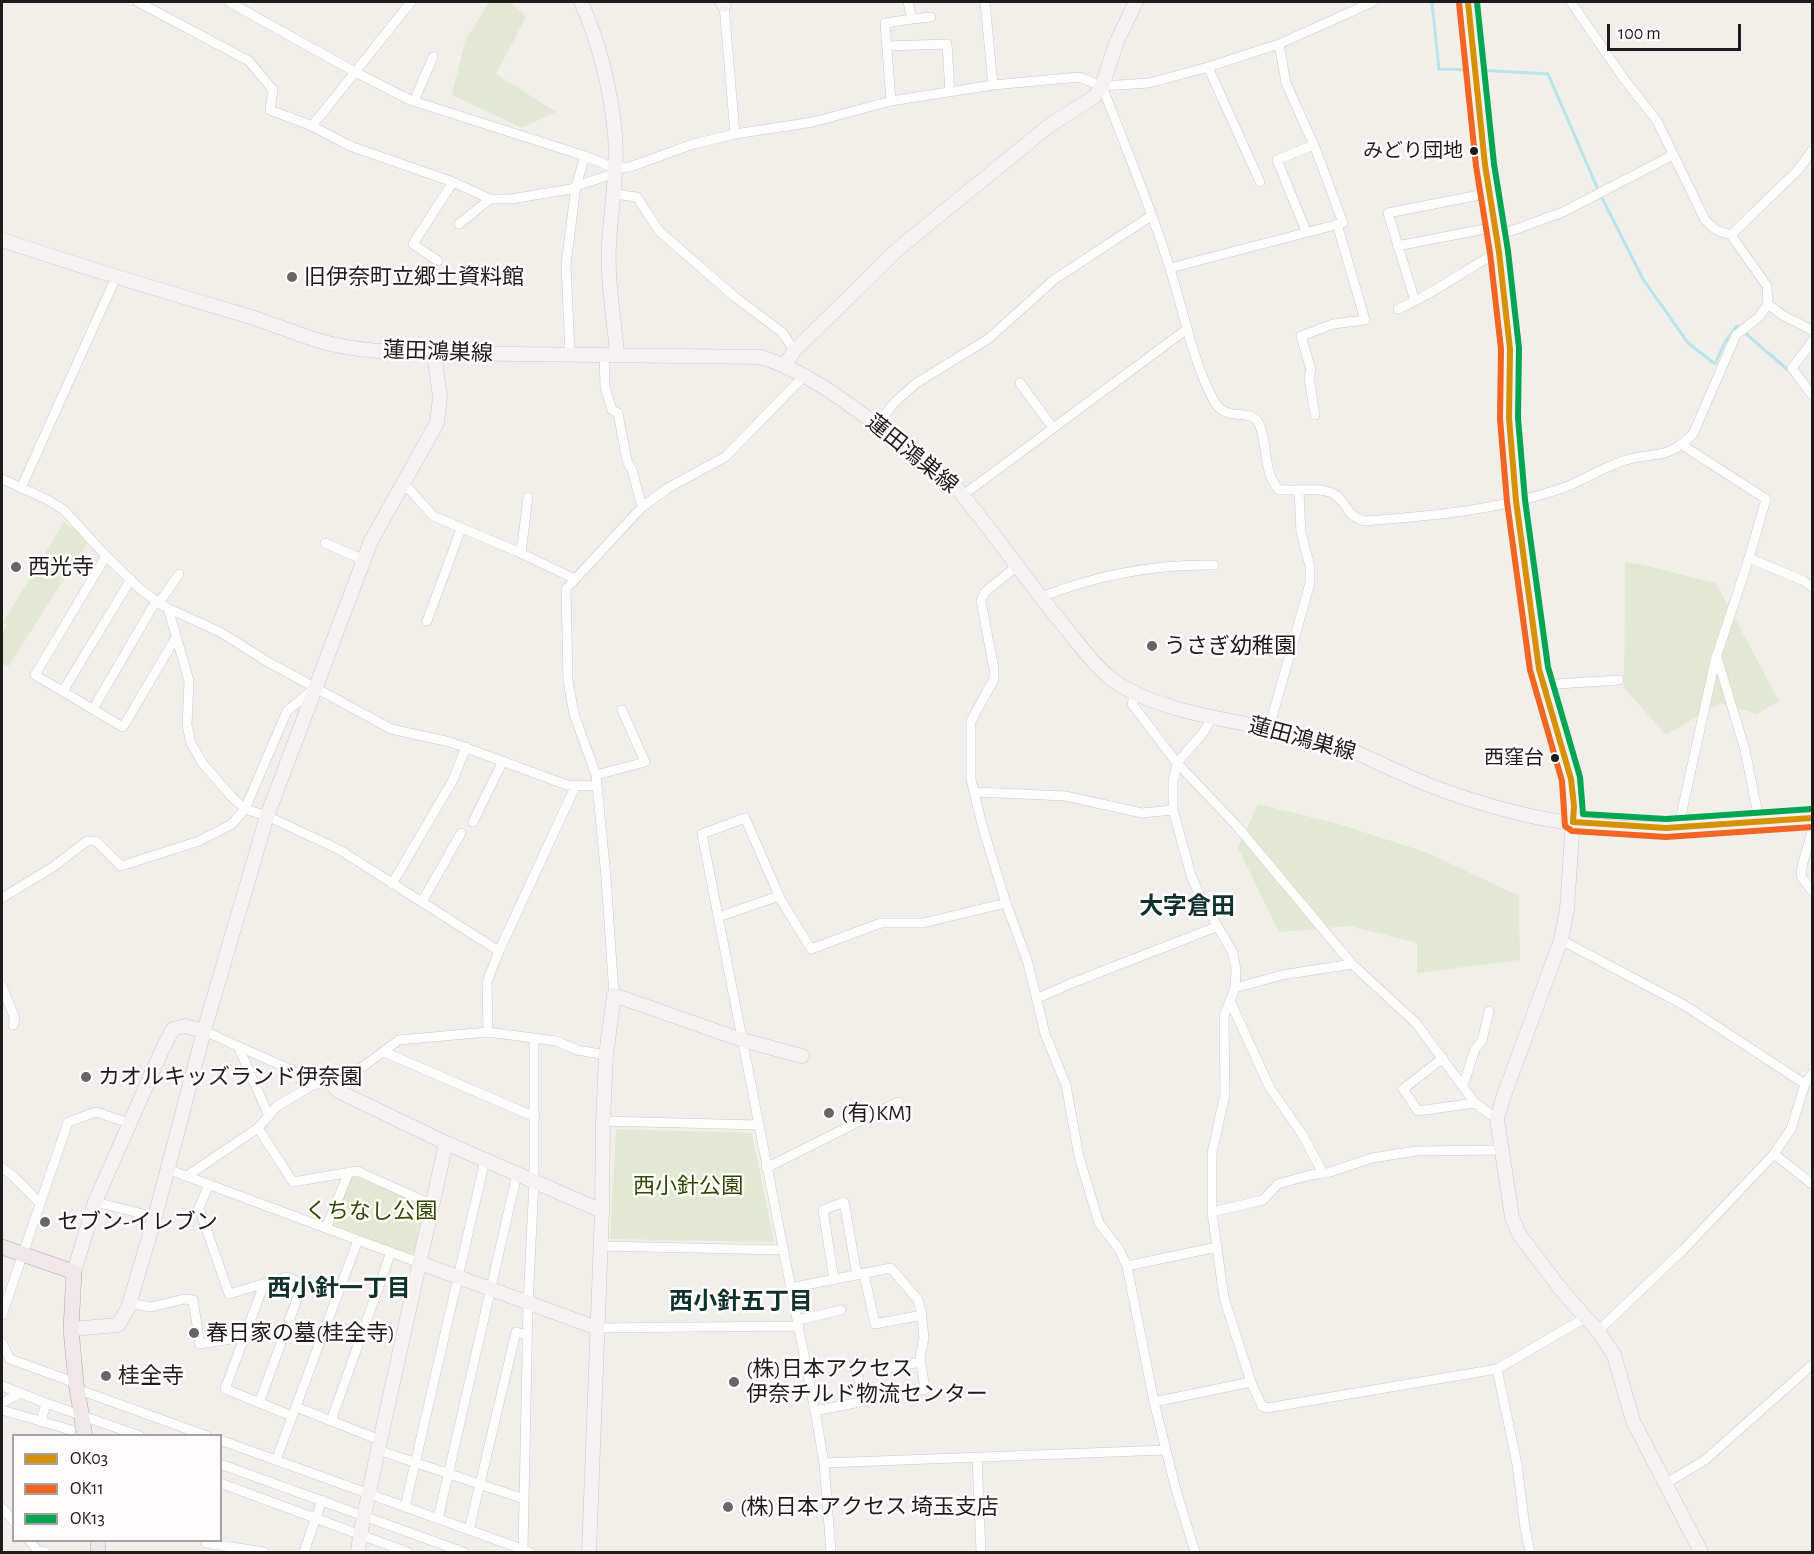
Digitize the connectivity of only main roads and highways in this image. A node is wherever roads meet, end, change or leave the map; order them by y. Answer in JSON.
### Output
{"nodes":[{"id":1,"x":2,"y":1247,"type":"edge"},
{"id":2,"x":86,"y":1434,"type":"edge"}],
"edges":[{"from":1,"to":2,"type":"main road"}]}
